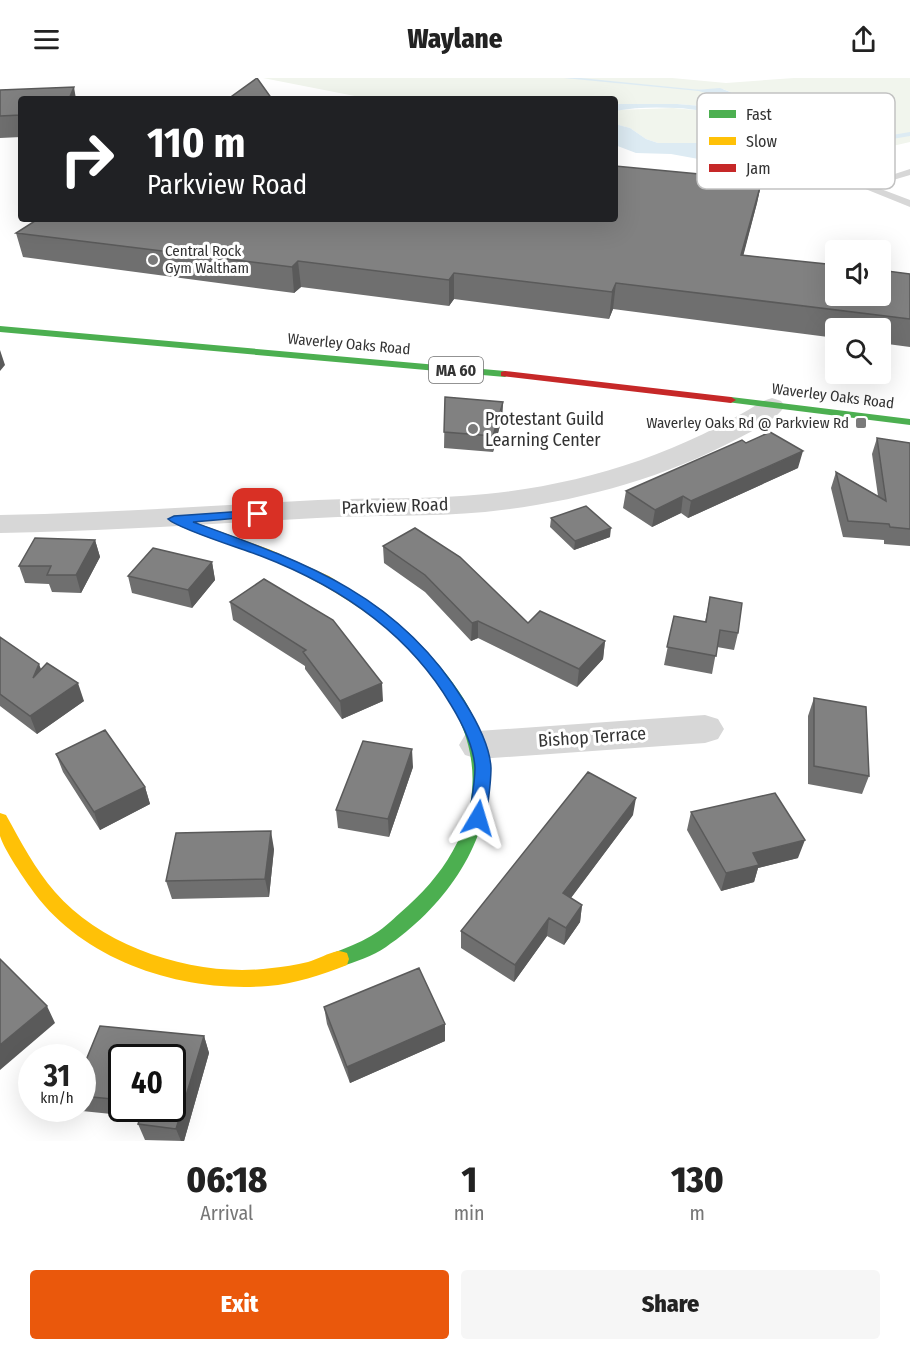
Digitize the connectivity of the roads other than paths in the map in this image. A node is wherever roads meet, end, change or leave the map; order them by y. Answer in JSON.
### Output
{"nodes":[{"id":1,"x":910,"y":172,"type":"edge"},
{"id":2,"x":895,"y":177,"type":"edge"},
{"id":3,"x":872,"y":189,"type":"edge"},
{"id":4,"x":910,"y":204,"type":"edge"},
{"id":5,"x":0,"y":329,"type":"edge"},
{"id":6,"x":772,"y":406,"type":"junction"},
{"id":7,"x":910,"y":422,"type":"edge"},
{"id":8,"x":174,"y":519,"type":"junction"},
{"id":9,"x":0,"y":524,"type":"edge"},
{"id":10,"x":705,"y":729,"type":"dead end"},
{"id":11,"x":478,"y":745,"type":"junction"},
{"id":12,"x":0,"y":820,"type":"edge"}],
"edges":[{"from":1,"to":2,"type":"lane"},
{"from":3,"to":4,"type":"lane"},
{"from":5,"to":6,"type":"main road","name":"Waverley Oaks Road","number":"MA 60"},
{"from":6,"to":7,"type":"main road","name":"Waverley Oaks Road","number":"MA 60"},
{"from":6,"to":8,"type":"street","name":"Parkview Road"},
{"from":8,"to":9,"type":"street","name":"Parkview Road"},
{"from":8,"to":11,"type":"main road"},
{"from":10,"to":11,"type":"street","name":"Bishop Terrace"},
{"from":11,"to":12,"type":"main road"}]}
